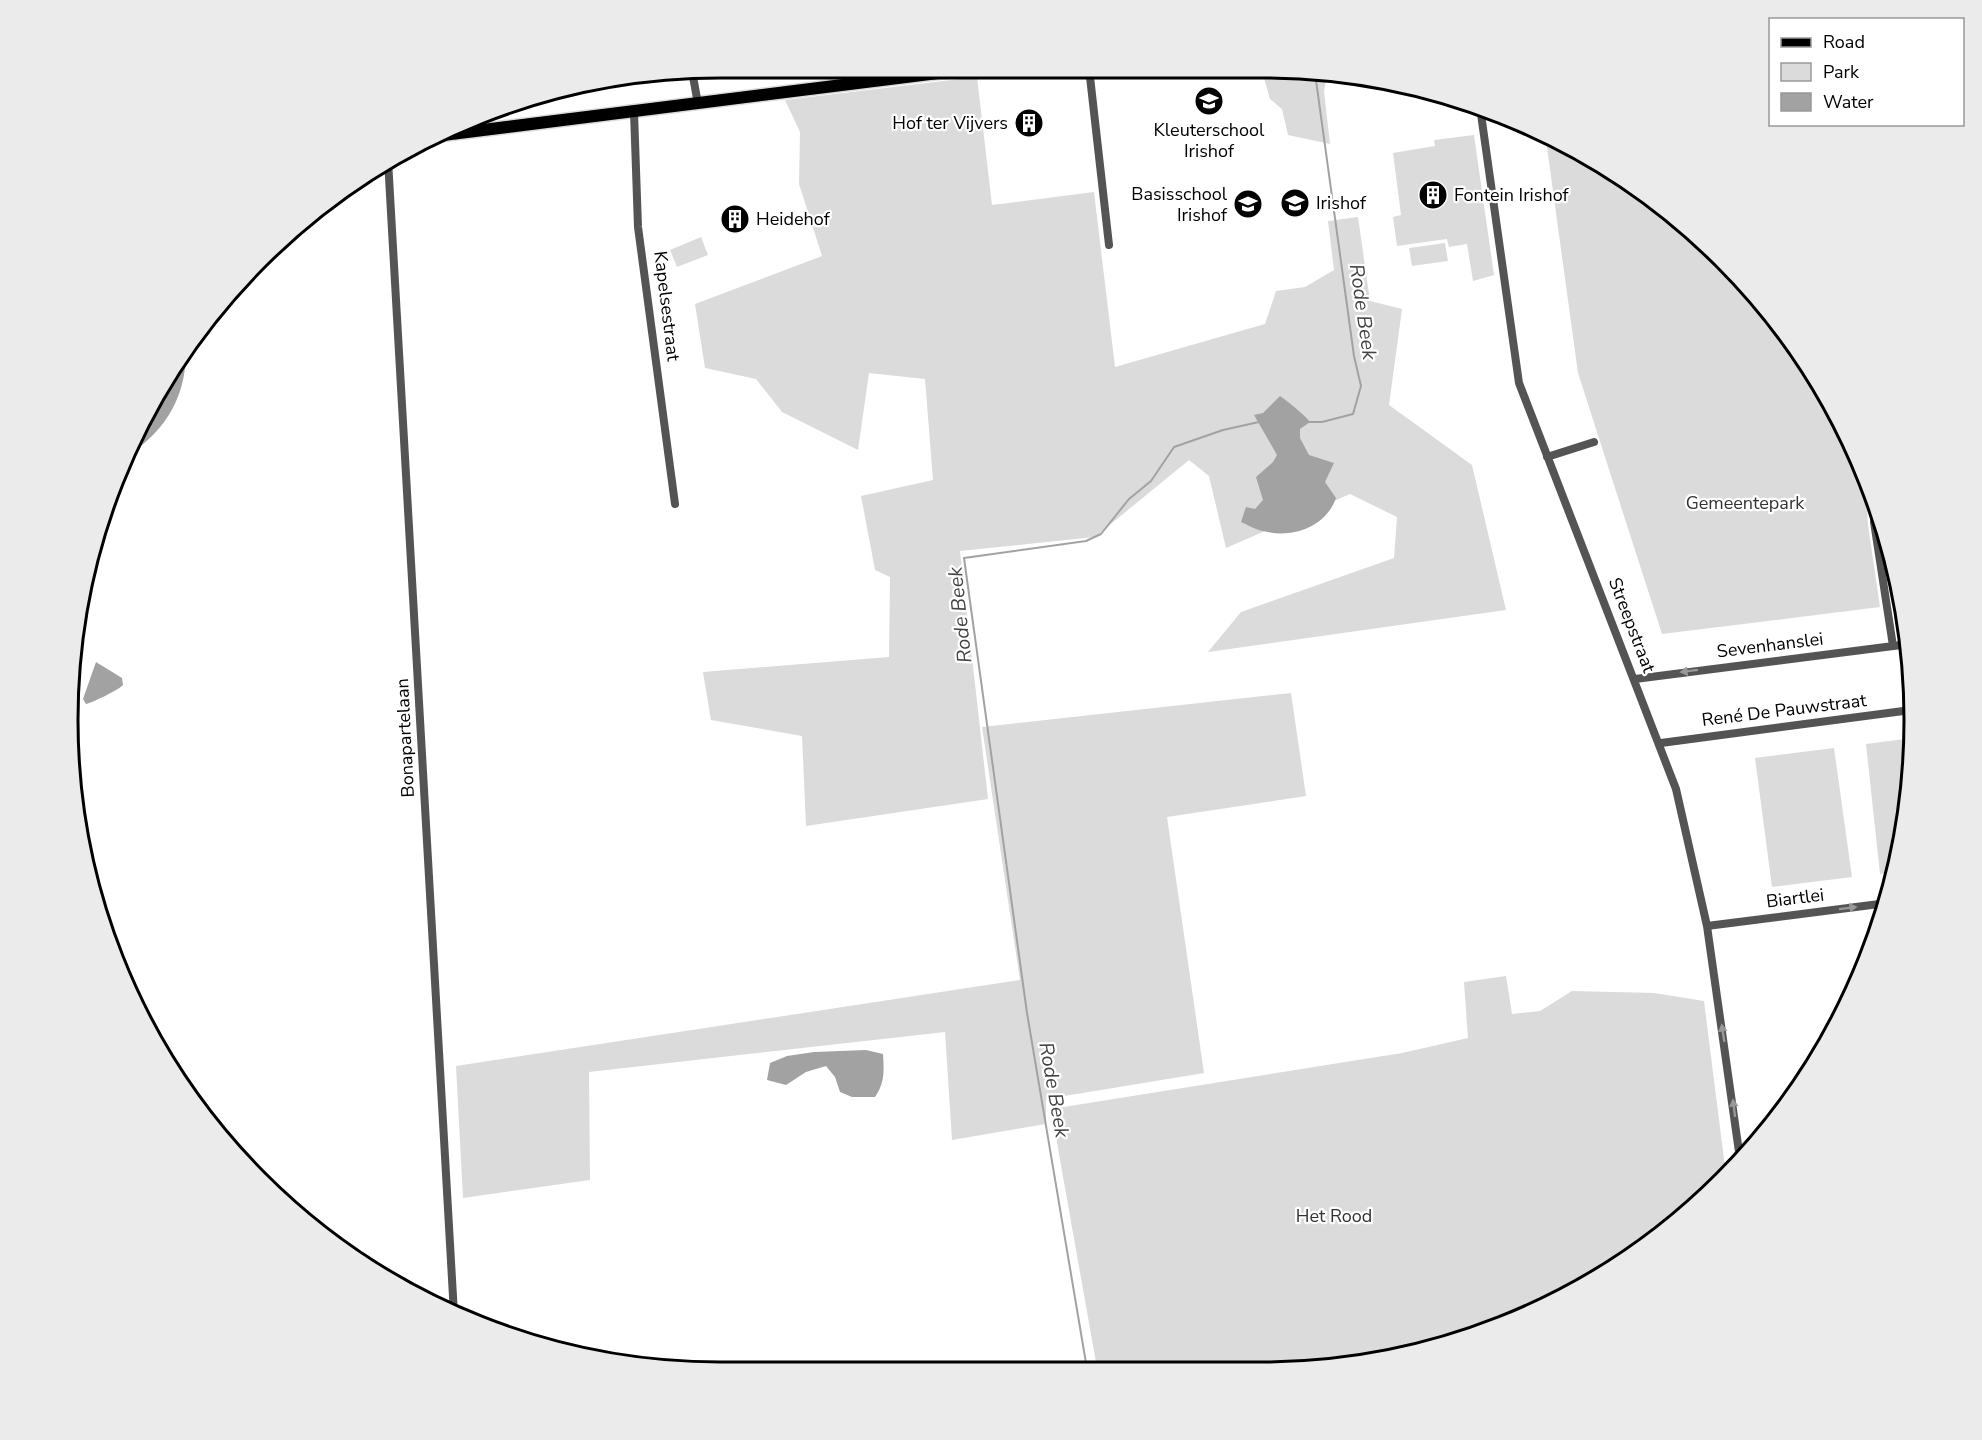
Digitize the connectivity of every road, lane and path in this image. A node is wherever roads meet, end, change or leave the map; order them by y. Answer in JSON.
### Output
{"nodes":[{"id":1,"x":900,"y":78,"type":"edge"},
{"id":2,"x":1090,"y":78,"type":"edge"},
{"id":3,"x":693,"y":79,"type":"edge"},
{"id":4,"x":698,"y":104,"type":"junction"},
{"id":5,"x":634,"y":112,"type":"junction"},
{"id":6,"x":1481,"y":117,"type":"edge"},
{"id":7,"x":461,"y":133,"type":"edge"},
{"id":8,"x":389,"y":170,"type":"edge"},
{"id":9,"x":1109,"y":245,"type":"dead end"},
{"id":10,"x":1594,"y":442,"type":"dead end"},
{"id":11,"x":1547,"y":457,"type":"junction"},
{"id":12,"x":675,"y":504,"type":"dead end"},
{"id":13,"x":1876,"y":533,"type":"edge"},
{"id":14,"x":1900,"y":645,"type":"edge"},
{"id":15,"x":1893,"y":646,"type":"junction"},
{"id":16,"x":1635,"y":679,"type":"junction"},
{"id":17,"x":1904,"y":711,"type":"edge"},
{"id":18,"x":1660,"y":743,"type":"junction"},
{"id":19,"x":1876,"y":904,"type":"edge"},
{"id":20,"x":1707,"y":926,"type":"junction"},
{"id":21,"x":1739,"y":1150,"type":"edge"},
{"id":22,"x":453,"y":1304,"type":"edge"}],
"edges":[{"from":1,"to":4,"type":"main road"},
{"from":2,"to":9,"type":"street"},
{"from":3,"to":4,"type":"street"},
{"from":4,"to":5,"type":"main road"},
{"from":5,"to":7,"type":"main road"},
{"from":5,"to":12,"type":"street","name":"Kapelsestraat"},
{"from":6,"to":11,"type":"street","name":"Streepstraat"},
{"from":8,"to":22,"type":"street","name":"Bonapartelaan"},
{"from":10,"to":11,"type":"street"},
{"from":11,"to":16,"type":"street","name":"Streepstraat"},
{"from":13,"to":15,"type":"street"},
{"from":14,"to":15,"type":"street","name":"Sevenhanslei"},
{"from":15,"to":16,"type":"street","name":"Sevenhanslei","one_way":true},
{"from":16,"to":18,"type":"street","name":"Streepstraat"},
{"from":17,"to":18,"type":"street","name":"René De Pauwstraat"},
{"from":18,"to":20,"type":"street","name":"Streepstraat"},
{"from":20,"to":19,"type":"street","name":"Biartlei","one_way":true},
{"from":21,"to":20,"type":"street","name":"Streepstraat","one_way":true}]}
